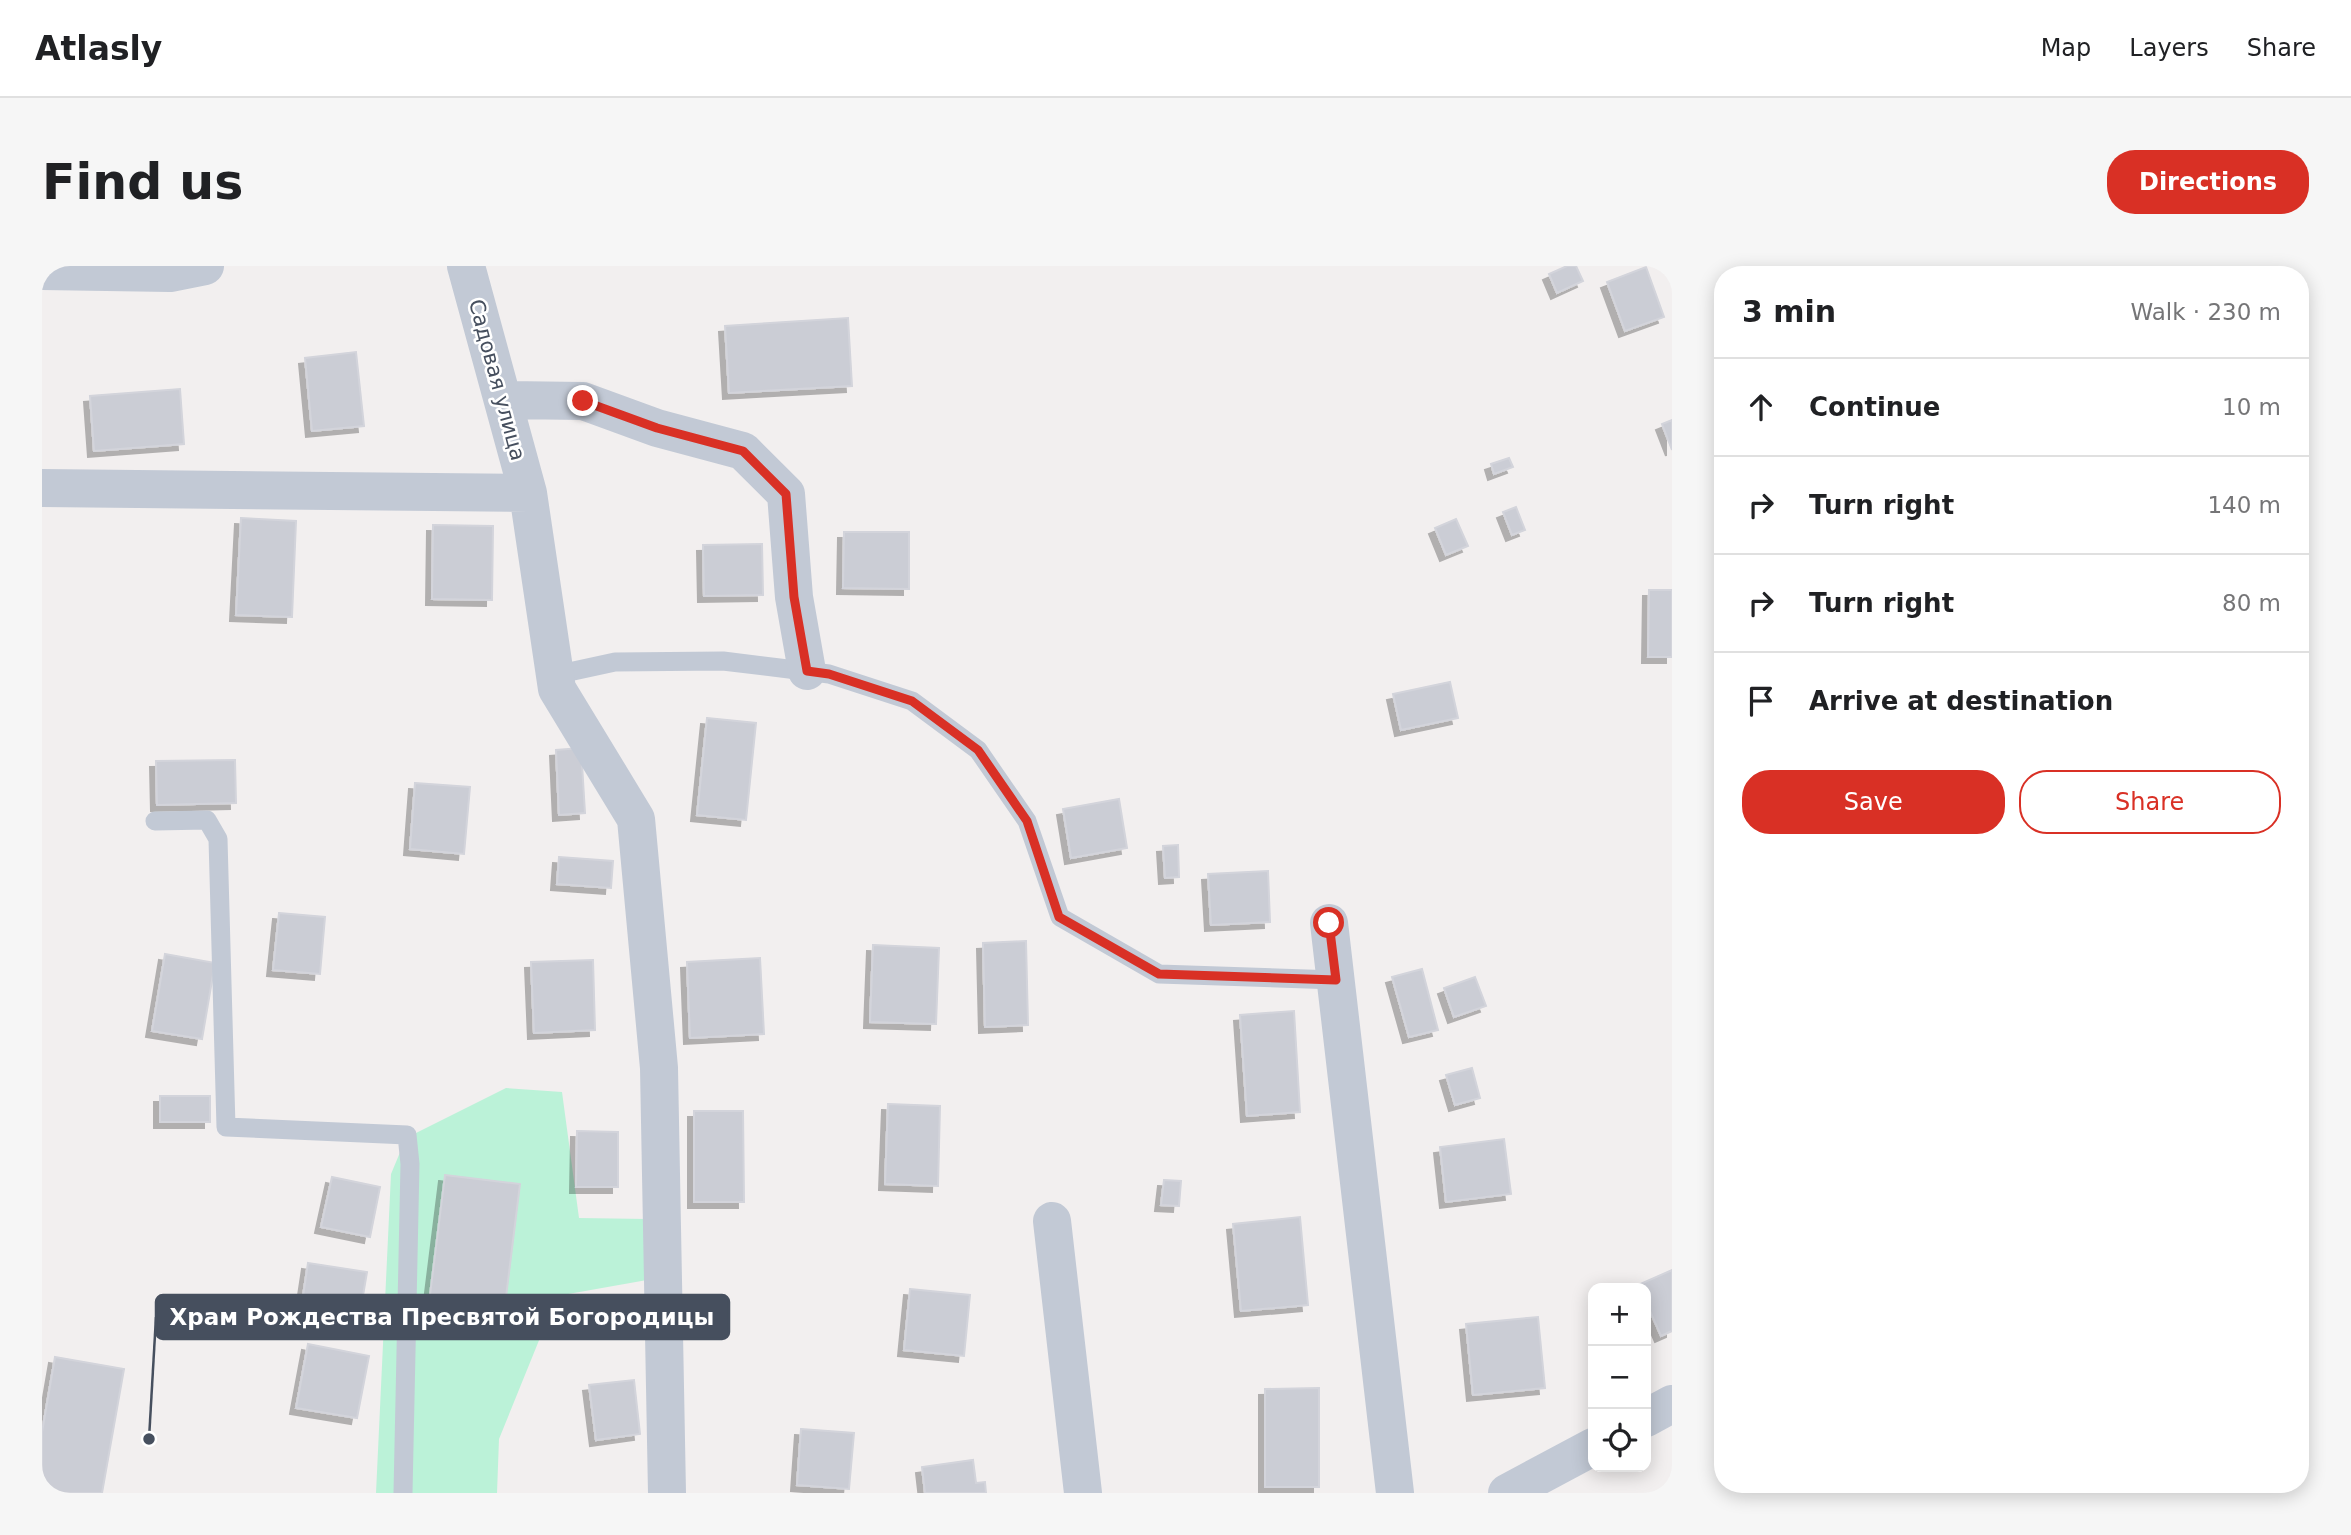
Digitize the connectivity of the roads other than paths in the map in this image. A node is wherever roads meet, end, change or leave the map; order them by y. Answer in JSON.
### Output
{"nodes":[{"id":1,"x":205,"y":266,"type":"edge"},
{"id":2,"x":466,"y":266,"type":"edge"},
{"id":3,"x":42,"y":271,"type":"edge"},
{"id":4,"x":503,"y":400,"type":"junction"},
{"id":5,"x":42,"y":488,"type":"edge"},
{"id":6,"x":528,"y":493,"type":"junction"},
{"id":7,"x":807,"y":671,"type":"junction"},
{"id":8,"x":555,"y":675,"type":"junction"},
{"id":9,"x":155,"y":821,"type":"dead end"},
{"id":10,"x":1329,"y":923,"type":"dead end"},
{"id":11,"x":1336,"y":980,"type":"junction"},
{"id":12,"x":1052,"y":1221,"type":"dead end"},
{"id":13,"x":1672,"y":1404,"type":"edge"},
{"id":14,"x":1651,"y":1415,"type":"edge"},
{"id":15,"x":1588,"y":1450,"type":"edge"},
{"id":16,"x":403,"y":1493,"type":"edge"},
{"id":17,"x":667,"y":1493,"type":"edge"},
{"id":18,"x":1083,"y":1493,"type":"edge"},
{"id":19,"x":1395,"y":1493,"type":"edge"},
{"id":20,"x":1507,"y":1493,"type":"edge"}],
"edges":[{"from":1,"to":3,"type":"street"},
{"from":2,"to":4,"type":"street","name":"Садовая улица"},
{"from":4,"to":6,"type":"street","name":"Садовая улица"},
{"from":4,"to":7,"type":"street"},
{"from":5,"to":6,"type":"street"},
{"from":6,"to":8,"type":"street","name":"Садовая улица"},
{"from":7,"to":8,"type":"lane"},
{"from":7,"to":11,"type":"lane"},
{"from":8,"to":17,"type":"street","name":"Садовая улица"},
{"from":9,"to":16,"type":"lane"},
{"from":10,"to":11,"type":"street"},
{"from":11,"to":19,"type":"street"},
{"from":12,"to":18,"type":"street"},
{"from":13,"to":14,"type":"street"},
{"from":15,"to":20,"type":"street"}]}
